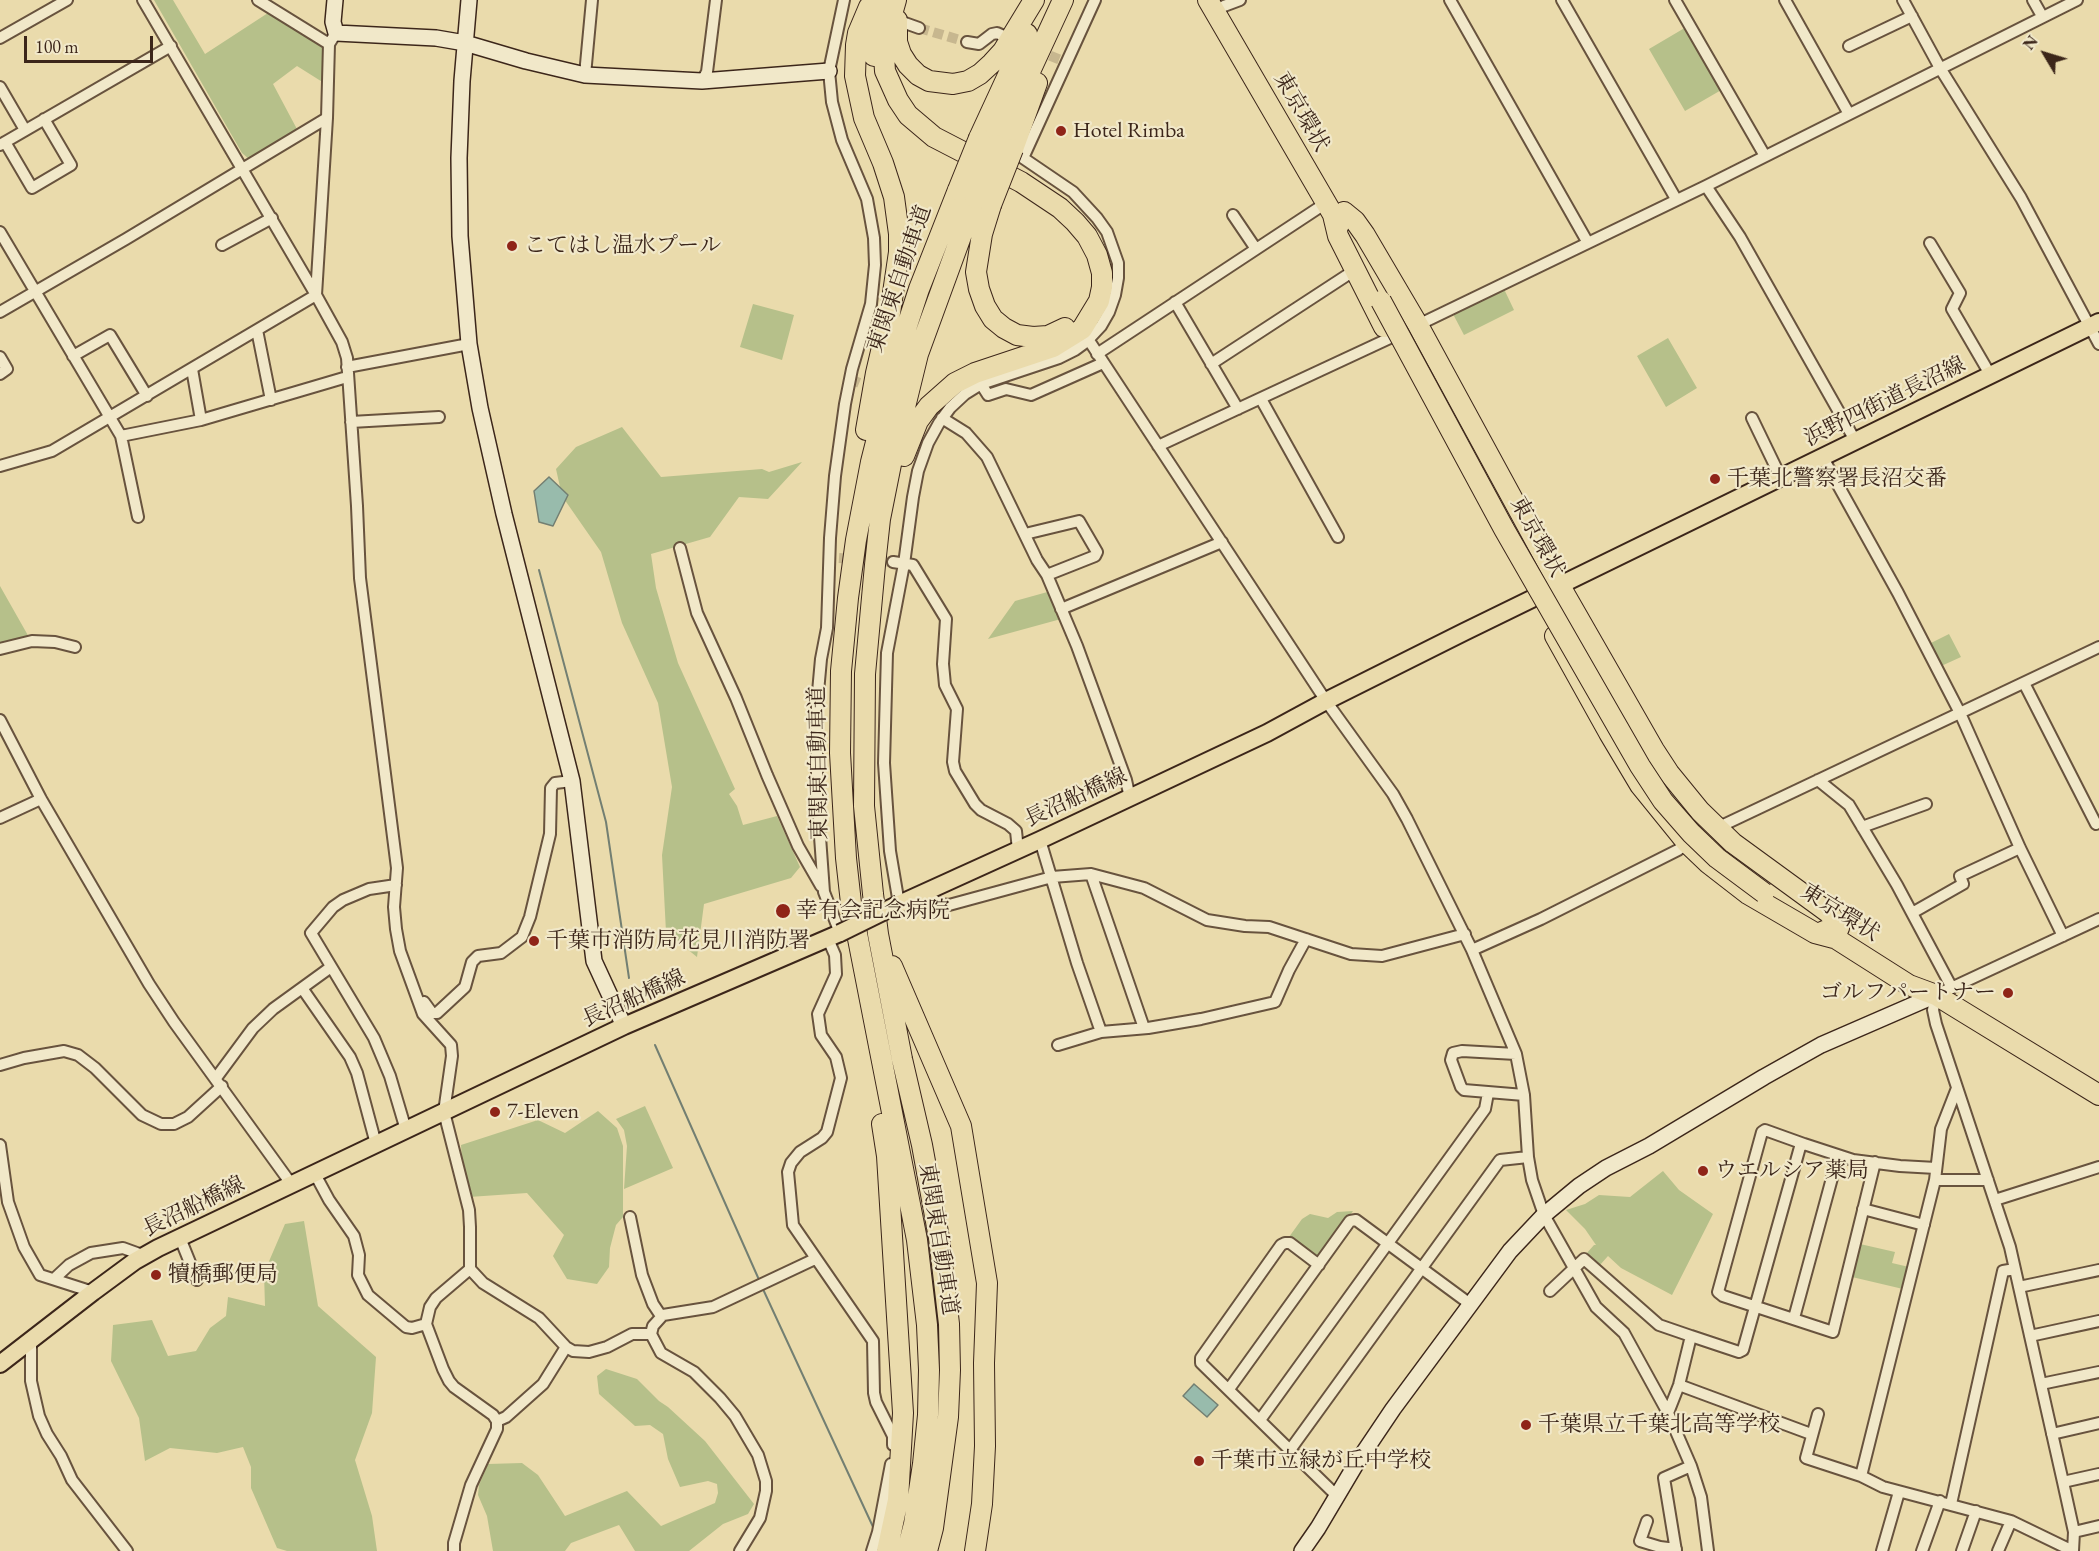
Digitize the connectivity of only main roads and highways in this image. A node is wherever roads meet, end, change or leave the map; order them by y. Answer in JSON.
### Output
{"nodes":[{"id":1,"x":872,"y":0,"type":"edge"},
{"id":2,"x":877,"y":0,"type":"edge"},
{"id":3,"x":896,"y":0,"type":"edge"},
{"id":4,"x":900,"y":0,"type":"edge"},
{"id":5,"x":1034,"y":0,"type":"edge"},
{"id":6,"x":1043,"y":0,"type":"edge"},
{"id":7,"x":1063,"y":0,"type":"edge"},
{"id":8,"x":1070,"y":0,"type":"edge"},
{"id":9,"x":1223,"y":2,"type":"edge"},
{"id":10,"x":996,"y":144,"type":"junction"},
{"id":11,"x":975,"y":198,"type":"junction"},
{"id":12,"x":1335,"y":210,"type":"junction"},
{"id":13,"x":2094,"y":324,"type":"edge"},
{"id":14,"x":856,"y":540,"type":"junction"},
{"id":15,"x":1560,"y":586,"type":"junction"},
{"id":16,"x":1534,"y":599,"type":"junction"},
{"id":17,"x":865,"y":674,"type":"junction"},
{"id":18,"x":1837,"y":933,"type":"junction"},
{"id":19,"x":878,"y":934,"type":"junction"},
{"id":20,"x":858,"y":945,"type":"junction"},
{"id":21,"x":2099,"y":1095,"type":"edge"},
{"id":22,"x":0,"y":1364,"type":"edge"},
{"id":23,"x":887,"y":1551,"type":"edge"},
{"id":24,"x":907,"y":1551,"type":"edge"},
{"id":25,"x":927,"y":1551,"type":"edge"},
{"id":26,"x":975,"y":1551,"type":"edge"}],
"edges":[{"from":1,"to":14,"type":"highway"},
{"from":2,"to":11,"type":"highway"},
{"from":3,"to":17,"type":"highway"},
{"from":4,"to":5,"type":"highway"},
{"from":6,"to":10,"type":"highway","name":"東関東自動車道"},
{"from":7,"to":10,"type":"highway","name":"東関東自動車道"},
{"from":8,"to":10,"type":"highway"},
{"from":9,"to":12,"type":"highway","name":"東京環状"},
{"from":10,"to":11,"type":"highway","bridge":true},
{"from":10,"to":11,"type":"highway","name":"東関東自動車道","bridge":true},
{"from":11,"to":14,"type":"highway","name":"東関東自動車道"},
{"from":11,"to":17,"type":"highway","name":"東関東自動車道"},
{"from":12,"to":15,"type":"highway"},
{"from":12,"to":16,"type":"highway"},
{"from":12,"to":18,"type":"highway","name":"東京環状"},
{"from":13,"to":15,"type":"main road","name":"浜野四街道長沼線"},
{"from":14,"to":20,"type":"highway","name":"東関東自動車道"},
{"from":15,"to":16,"type":"main road","name":"浜野四街道長沼線"},
{"from":15,"to":18,"type":"highway"},
{"from":16,"to":18,"type":"highway"},
{"from":16,"to":22,"type":"main road","name":"長沼船橋線","bridge":true},
{"from":17,"to":19,"type":"highway","name":"東関東自動車道"},
{"from":18,"to":21,"type":"highway","name":"東京環状"},
{"from":19,"to":25,"type":"highway","name":"東関東自動車道"},
{"from":19,"to":26,"type":"highway"},
{"from":20,"to":23,"type":"highway"},
{"from":20,"to":24,"type":"highway","name":"東関東自動車道"}]}
